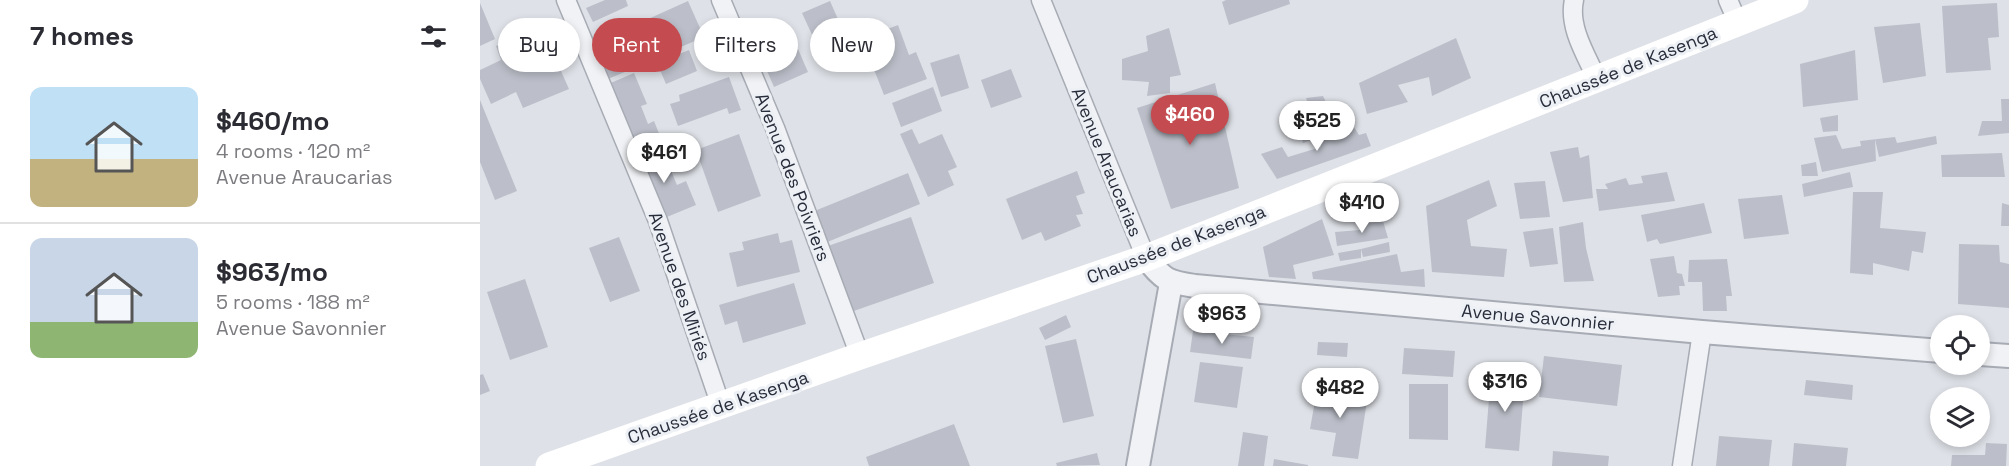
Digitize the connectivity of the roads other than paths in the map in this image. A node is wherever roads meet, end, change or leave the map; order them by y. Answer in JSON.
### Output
{"nodes":[{"id":1,"x":566,"y":0,"type":"edge"},
{"id":2,"x":721,"y":0,"type":"edge"},
{"id":3,"x":1041,"y":0,"type":"edge"},
{"id":4,"x":1574,"y":0,"type":"edge"},
{"id":5,"x":1795,"y":0,"type":"edge"},
{"id":6,"x":1733,"y":11,"type":"edge"},
{"id":7,"x":1597,"y":79,"type":"junction"},
{"id":8,"x":1146,"y":258,"type":"junction"},
{"id":9,"x":1171,"y":283,"type":"junction"},
{"id":10,"x":1702,"y":332,"type":"junction"},
{"id":11,"x":1930,"y":350,"type":"edge"},
{"id":12,"x":1990,"y":355,"type":"edge"},
{"id":13,"x":860,"y":356,"type":"junction"},
{"id":14,"x":2009,"y":356,"type":"edge"},
{"id":15,"x":721,"y":406,"type":"junction"},
{"id":16,"x":549,"y":466,"type":"edge"},
{"id":17,"x":1138,"y":466,"type":"edge"},
{"id":18,"x":1682,"y":466,"type":"edge"}],
"edges":[{"from":1,"to":15,"type":"street","name":"Avenue des Miriés"},
{"from":2,"to":13,"type":"street","name":"Avenue des Poivriers"},
{"from":3,"to":8,"type":"street","name":"Avenue Araucarias"},
{"from":4,"to":7,"type":"street"},
{"from":5,"to":6,"type":"main road","name":"Chaussée de Kasenga"},
{"from":6,"to":7,"type":"main road","name":"Chaussée de Kasenga"},
{"from":7,"to":8,"type":"main road","name":"Chaussée de Kasenga"},
{"from":8,"to":9,"type":"street"},
{"from":8,"to":13,"type":"main road","name":"Chaussée de Kasenga"},
{"from":9,"to":10,"type":"street","name":"Avenue Savonnier"},
{"from":9,"to":17,"type":"street"},
{"from":10,"to":11,"type":"street","name":"Avenue Savonnier"},
{"from":10,"to":18,"type":"street"},
{"from":12,"to":14,"type":"street"},
{"from":13,"to":15,"type":"main road","name":"Chaussée de Kasenga"},
{"from":15,"to":16,"type":"main road","name":"Chaussée de Kasenga"}]}
